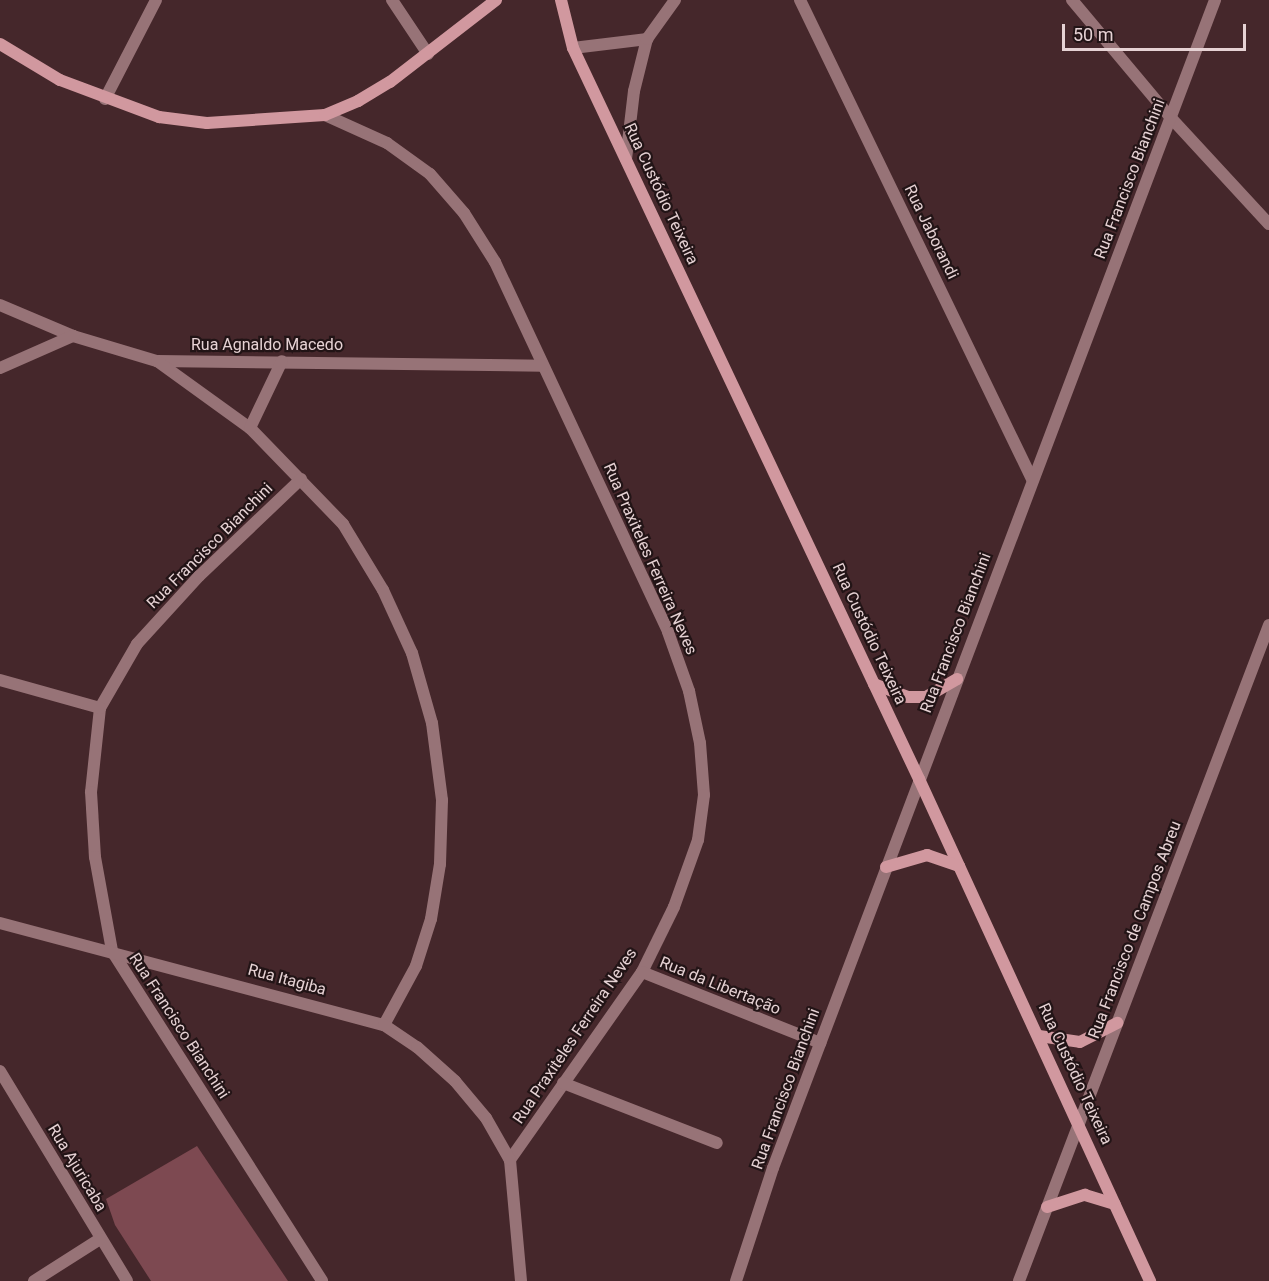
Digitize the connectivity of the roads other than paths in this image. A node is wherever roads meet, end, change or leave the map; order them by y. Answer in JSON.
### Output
{"nodes":[{"id":1,"x":156,"y":0,"type":"edge"},
{"id":2,"x":392,"y":0,"type":"edge"},
{"id":3,"x":496,"y":0,"type":"edge"},
{"id":4,"x":561,"y":0,"type":"edge"},
{"id":5,"x":675,"y":0,"type":"edge"},
{"id":6,"x":800,"y":0,"type":"edge"},
{"id":7,"x":1072,"y":0,"type":"edge"},
{"id":8,"x":1215,"y":0,"type":"edge"},
{"id":9,"x":647,"y":39,"type":"junction"},
{"id":10,"x":0,"y":44,"type":"edge"},
{"id":11,"x":573,"y":48,"type":"junction"},
{"id":12,"x":428,"y":54,"type":"junction"},
{"id":13,"x":105,"y":99,"type":"junction"},
{"id":14,"x":325,"y":115,"type":"junction"},
{"id":15,"x":1172,"y":119,"type":"junction"},
{"id":16,"x":626,"y":159,"type":"junction"},
{"id":17,"x":1269,"y":224,"type":"edge"},
{"id":18,"x":0,"y":305,"type":"edge"},
{"id":19,"x":73,"y":336,"type":"junction"},
{"id":20,"x":157,"y":361,"type":"junction"},
{"id":21,"x":282,"y":361,"type":"junction"},
{"id":22,"x":543,"y":366,"type":"junction"},
{"id":23,"x":0,"y":368,"type":"edge"},
{"id":24,"x":250,"y":428,"type":"junction"},
{"id":25,"x":301,"y":479,"type":"junction"},
{"id":26,"x":1032,"y":479,"type":"junction"},
{"id":27,"x":1269,"y":625,"type":"edge"},
{"id":28,"x":957,"y":679,"type":"junction"},
{"id":29,"x":0,"y":681,"type":"edge"},
{"id":30,"x":874,"y":684,"type":"junction"},
{"id":31,"x":100,"y":708,"type":"junction"},
{"id":32,"x":919,"y":779,"type":"junction"},
{"id":33,"x":959,"y":866,"type":"junction"},
{"id":34,"x":886,"y":867,"type":"junction"},
{"id":35,"x":0,"y":923,"type":"edge"},
{"id":36,"x":112,"y":951,"type":"junction"},
{"id":37,"x":642,"y":972,"type":"junction"},
{"id":38,"x":1118,"y":1023,"type":"junction"},
{"id":39,"x":384,"y":1025,"type":"junction"},
{"id":40,"x":1039,"y":1036,"type":"junction"},
{"id":41,"x":820,"y":1043,"type":"junction"},
{"id":42,"x":0,"y":1071,"type":"edge"},
{"id":43,"x":562,"y":1083,"type":"junction"},
{"id":44,"x":1079,"y":1122,"type":"junction"},
{"id":45,"x":717,"y":1143,"type":"dead end"},
{"id":46,"x":510,"y":1160,"type":"junction"},
{"id":47,"x":1116,"y":1204,"type":"junction"},
{"id":48,"x":1047,"y":1207,"type":"junction"},
{"id":49,"x":100,"y":1239,"type":"junction"},
{"id":50,"x":34,"y":1281,"type":"edge"},
{"id":51,"x":127,"y":1281,"type":"edge"},
{"id":52,"x":322,"y":1281,"type":"edge"},
{"id":53,"x":521,"y":1281,"type":"edge"},
{"id":54,"x":736,"y":1281,"type":"edge"},
{"id":55,"x":1019,"y":1281,"type":"edge"},
{"id":56,"x":1150,"y":1281,"type":"edge"}],
"edges":[{"from":1,"to":13,"type":"street"},
{"from":2,"to":12,"type":"street"},
{"from":3,"to":12,"type":"main road"},
{"from":4,"to":11,"type":"main road","name":"Rua Custódio Teixeira"},
{"from":5,"to":9,"type":"street"},
{"from":6,"to":26,"type":"street","name":"Rua Jaborandi"},
{"from":7,"to":15,"type":"street"},
{"from":8,"to":15,"type":"street","name":"Rua Francisco Bianchini"},
{"from":9,"to":11,"type":"street"},
{"from":9,"to":16,"type":"street"},
{"from":10,"to":13,"type":"main road"},
{"from":11,"to":16,"type":"main road","name":"Rua Custódio Teixeira"},
{"from":12,"to":14,"type":"main road"},
{"from":13,"to":14,"type":"main road"},
{"from":14,"to":22,"type":"street","name":"Rua Praxiteles Ferreira Neves"},
{"from":15,"to":17,"type":"street"},
{"from":15,"to":26,"type":"street","name":"Rua Francisco Bianchini"},
{"from":16,"to":30,"type":"main road","name":"Rua Custódio Teixeira"},
{"from":18,"to":19,"type":"street","name":"Rua Agnaldo Macedo"},
{"from":19,"to":20,"type":"street","name":"Rua Agnaldo Macedo"},
{"from":19,"to":23,"type":"street"},
{"from":20,"to":21,"type":"street","name":"Rua Agnaldo Macedo"},
{"from":20,"to":24,"type":"street"},
{"from":21,"to":22,"type":"street","name":"Rua Agnaldo Macedo"},
{"from":21,"to":24,"type":"street"},
{"from":22,"to":37,"type":"street","name":"Rua Praxiteles Ferreira Neves"},
{"from":24,"to":25,"type":"street"},
{"from":25,"to":31,"type":"street","name":"Rua Francisco Bianchini"},
{"from":25,"to":39,"type":"street"},
{"from":26,"to":28,"type":"street","name":"Rua Francisco Bianchini"},
{"from":27,"to":38,"type":"street","name":"Rua Francisco de Campos Abreu"},
{"from":28,"to":30,"type":"main road"},
{"from":28,"to":32,"type":"street","name":"Rua Francisco Bianchini"},
{"from":29,"to":31,"type":"street"},
{"from":30,"to":32,"type":"main road","name":"Rua Custódio Teixeira"},
{"from":31,"to":36,"type":"street","name":"Rua Francisco Bianchini"},
{"from":32,"to":33,"type":"main road","name":"Rua Custódio Teixeira"},
{"from":32,"to":34,"type":"street","name":"Rua Francisco Bianchini"},
{"from":33,"to":34,"type":"main road"},
{"from":33,"to":40,"type":"main road","name":"Rua Custódio Teixeira"},
{"from":34,"to":41,"type":"street","name":"Rua Francisco Bianchini"},
{"from":35,"to":36,"type":"street","name":"Rua Itagiba"},
{"from":36,"to":39,"type":"street","name":"Rua Itagiba"},
{"from":36,"to":52,"type":"street","name":"Rua Francisco Bianchini"},
{"from":37,"to":41,"type":"street","name":"Rua da Libertação"},
{"from":37,"to":43,"type":"street","name":"Rua Praxiteles Ferreira Neves"},
{"from":38,"to":40,"type":"main road"},
{"from":38,"to":44,"type":"street","name":"Rua Francisco de Campos Abreu"},
{"from":39,"to":46,"type":"street","name":"Rua Itagiba"},
{"from":40,"to":44,"type":"main road","name":"Rua Custódio Teixeira"},
{"from":41,"to":54,"type":"street","name":"Rua Francisco Bianchini"},
{"from":42,"to":49,"type":"street","name":"Rua Ajuricaba"},
{"from":43,"to":45,"type":"street"},
{"from":43,"to":46,"type":"street","name":"Rua Praxiteles Ferreira Neves"},
{"from":44,"to":47,"type":"main road","name":"Rua Custódio Teixeira"},
{"from":44,"to":48,"type":"street","name":"Rua Francisco de Campos Abreu"},
{"from":46,"to":53,"type":"street"},
{"from":47,"to":48,"type":"main road"},
{"from":47,"to":56,"type":"main road","name":"Rua Custódio Teixeira"},
{"from":48,"to":55,"type":"street","name":"Rua Francisco de Campos Abreu"},
{"from":49,"to":50,"type":"street"},
{"from":49,"to":51,"type":"street","name":"Rua Ajuricaba"}]}
